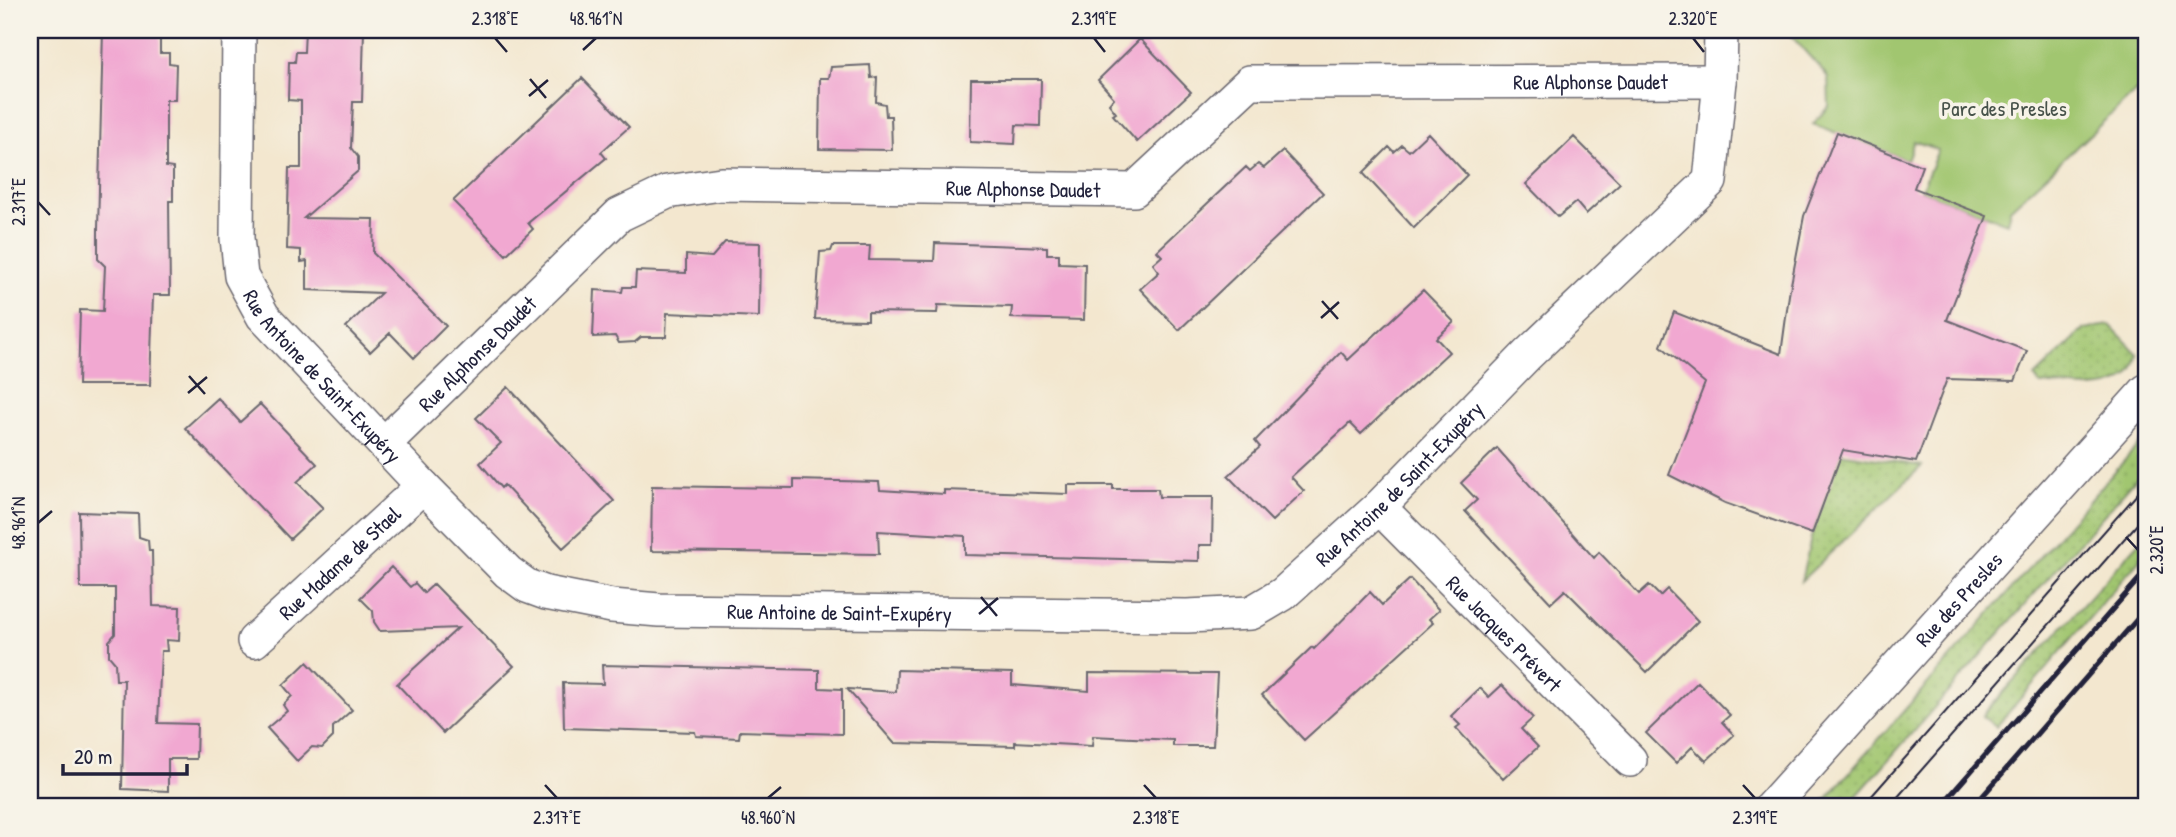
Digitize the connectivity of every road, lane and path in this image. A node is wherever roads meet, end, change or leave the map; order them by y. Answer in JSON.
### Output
{"nodes":[{"id":1,"x":239,"y":30,"type":"edge"},
{"id":2,"x":1721,"y":30,"type":"edge"},
{"id":3,"x":1720,"y":81,"type":"junction"},
{"id":4,"x":2146,"y":391,"type":"edge"},
{"id":5,"x":384,"y":444,"type":"junction"},
{"id":6,"x":423,"y":485,"type":"junction"},
{"id":7,"x":1379,"y":507,"type":"junction"},
{"id":8,"x":254,"y":641,"type":"dead end"},
{"id":9,"x":1630,"y":761,"type":"dead end"},
{"id":10,"x":1771,"y":807,"type":"edge"}],
"edges":[{"from":1,"to":5,"type":"street","name":"Rue Antoine de Saint-Exupéry"},
{"from":2,"to":3,"type":"street","name":"Rue Antoine de Saint-Exupéry"},
{"from":3,"to":5,"type":"street","name":"Rue Alphonse Daudet"},
{"from":3,"to":7,"type":"street","name":"Rue Antoine de Saint-Exupéry"},
{"from":4,"to":10,"type":"street","name":"Rue des Presles"},
{"from":5,"to":6,"type":"street","name":"Rue Antoine de Saint-Exupéry"},
{"from":6,"to":7,"type":"street","name":"Rue Antoine de Saint-Exupéry"},
{"from":6,"to":8,"type":"street","name":"Rue Madame de Stael"},
{"from":7,"to":9,"type":"street","name":"Rue Jacques Prévert"}]}
